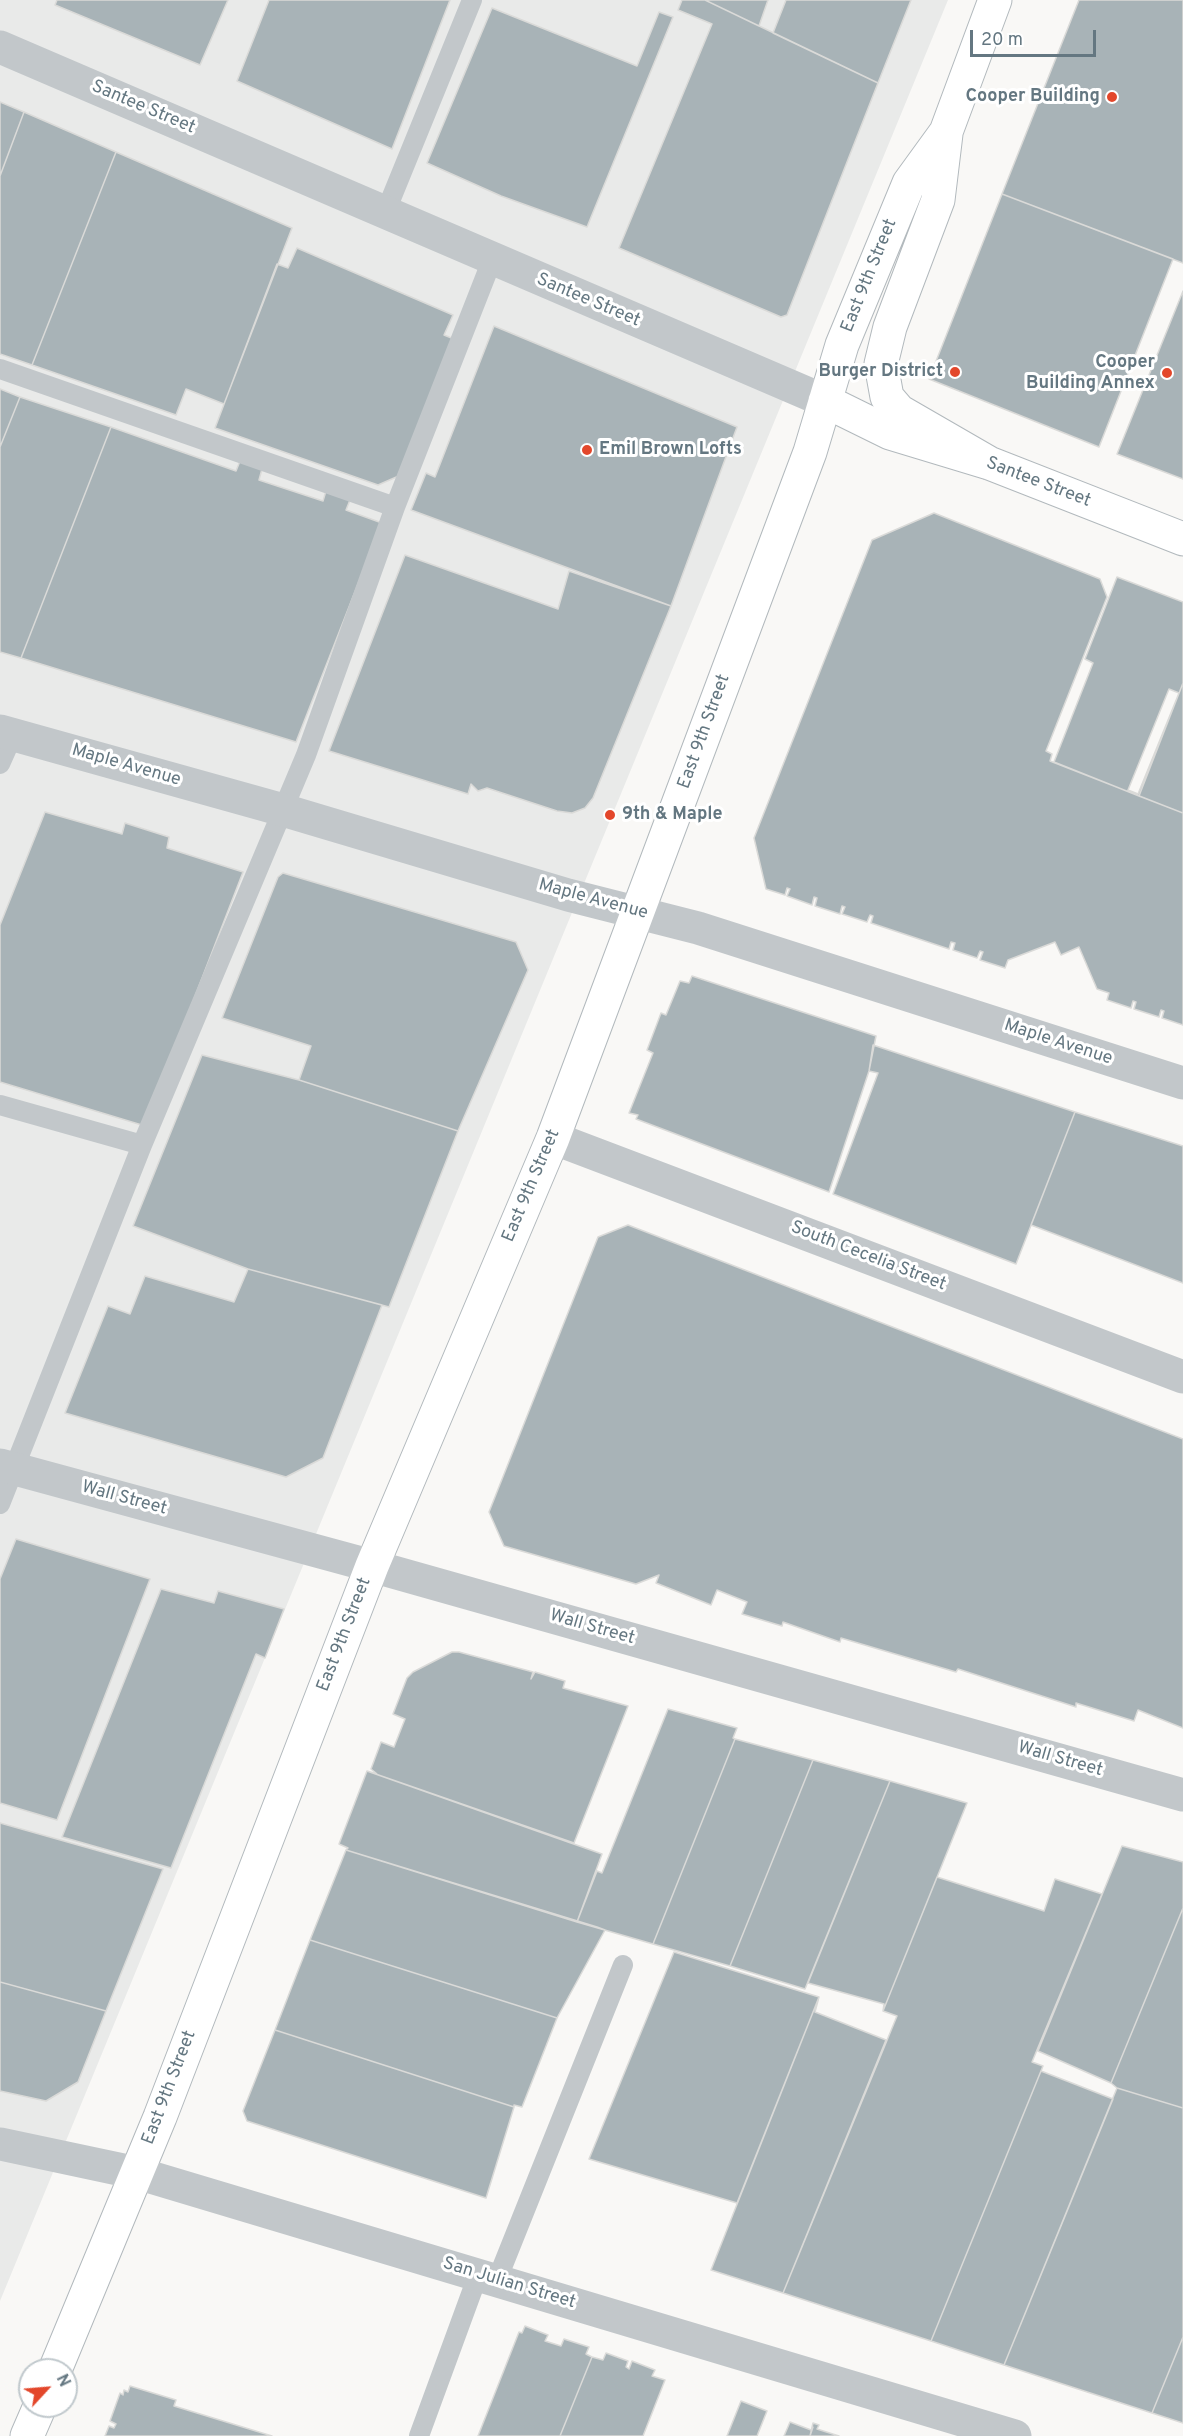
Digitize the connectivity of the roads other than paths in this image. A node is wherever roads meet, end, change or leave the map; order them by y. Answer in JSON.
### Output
{"nodes":[{"id":1,"x":472,"y":0,"type":"edge"},
{"id":2,"x":995,"y":0,"type":"edge"},
{"id":3,"x":0,"y":47,"type":"edge"},
{"id":4,"x":946,"y":132,"type":"junction"},
{"id":5,"x":386,"y":211,"type":"junction"},
{"id":6,"x":492,"y":261,"type":"junction"},
{"id":7,"x":0,"y":369,"type":"edge"},
{"id":8,"x":825,"y":401,"type":"junction"},
{"id":9,"x":989,"y":463,"type":"junction"},
{"id":10,"x":395,"y":507,"type":"junction"},
{"id":11,"x":1183,"y":539,"type":"edge"},
{"id":12,"x":6,"y":733,"type":"edge"},
{"id":13,"x":0,"y":764,"type":"edge"},
{"id":14,"x":283,"y":810,"type":"junction"},
{"id":15,"x":638,"y":912,"type":"junction"},
{"id":16,"x":1183,"y":1083,"type":"edge"},
{"id":17,"x":0,"y":1105,"type":"edge"},
{"id":18,"x":553,"y":1138,"type":"junction"},
{"id":19,"x":142,"y":1145,"type":"junction"},
{"id":20,"x":1183,"y":1377,"type":"edge"},
{"id":21,"x":7,"y":1467,"type":"edge"},
{"id":22,"x":0,"y":1503,"type":"edge"},
{"id":23,"x":372,"y":1566,"type":"junction"},
{"id":24,"x":1183,"y":1795,"type":"edge"},
{"id":25,"x":623,"y":1965,"type":"dead end"},
{"id":26,"x":0,"y":2144,"type":"edge"},
{"id":27,"x":137,"y":2173,"type":"junction"},
{"id":28,"x":487,"y":2278,"type":"junction"},
{"id":29,"x":60,"y":2358,"type":"edge"},
{"id":30,"x":35,"y":2418,"type":"edge"},
{"id":31,"x":1009,"y":2435,"type":"edge"},
{"id":32,"x":27,"y":2436,"type":"edge"},
{"id":33,"x":419,"y":2436,"type":"edge"}],
"edges":[{"from":1,"to":5,"type":"lane"},
{"from":2,"to":4,"type":"main road","name":"East 9th Street"},
{"from":3,"to":5,"type":"street","name":"Santee Street"},
{"from":4,"to":8,"type":"main road","name":"East 9th Street"},
{"from":4,"to":9,"type":"main road"},
{"from":5,"to":6,"type":"street","name":"Santee Street"},
{"from":6,"to":8,"type":"street","name":"Santee Street"},
{"from":6,"to":10,"type":"lane"},
{"from":7,"to":10,"type":"lane"},
{"from":8,"to":9,"type":"main road","name":"Santee Street"},
{"from":8,"to":15,"type":"main road","name":"East 9th Street"},
{"from":9,"to":11,"type":"main road","name":"Santee Street"},
{"from":10,"to":14,"type":"lane"},
{"from":12,"to":13,"type":"lane"},
{"from":12,"to":14,"type":"street","name":"Maple Avenue"},
{"from":14,"to":15,"type":"street","name":"Maple Avenue"},
{"from":14,"to":19,"type":"lane"},
{"from":15,"to":16,"type":"street","name":"Maple Avenue"},
{"from":15,"to":18,"type":"main road","name":"East 9th Street"},
{"from":17,"to":19,"type":"lane"},
{"from":18,"to":20,"type":"street","name":"South Cecelia Street"},
{"from":18,"to":23,"type":"main road","name":"East 9th Street"},
{"from":19,"to":21,"type":"lane"},
{"from":21,"to":22,"type":"lane"},
{"from":21,"to":23,"type":"street","name":"Wall Street"},
{"from":23,"to":24,"type":"street","name":"Wall Street"},
{"from":23,"to":27,"type":"main road","name":"East 9th Street"},
{"from":25,"to":28,"type":"lane"},
{"from":26,"to":27,"type":"street","name":"San Julian Street"},
{"from":27,"to":28,"type":"street","name":"San Julian Street"},
{"from":27,"to":29,"type":"main road","name":"East 9th Street"},
{"from":28,"to":31,"type":"street","name":"San Julian Street"},
{"from":28,"to":33,"type":"lane"},
{"from":30,"to":32,"type":"main road"}]}
